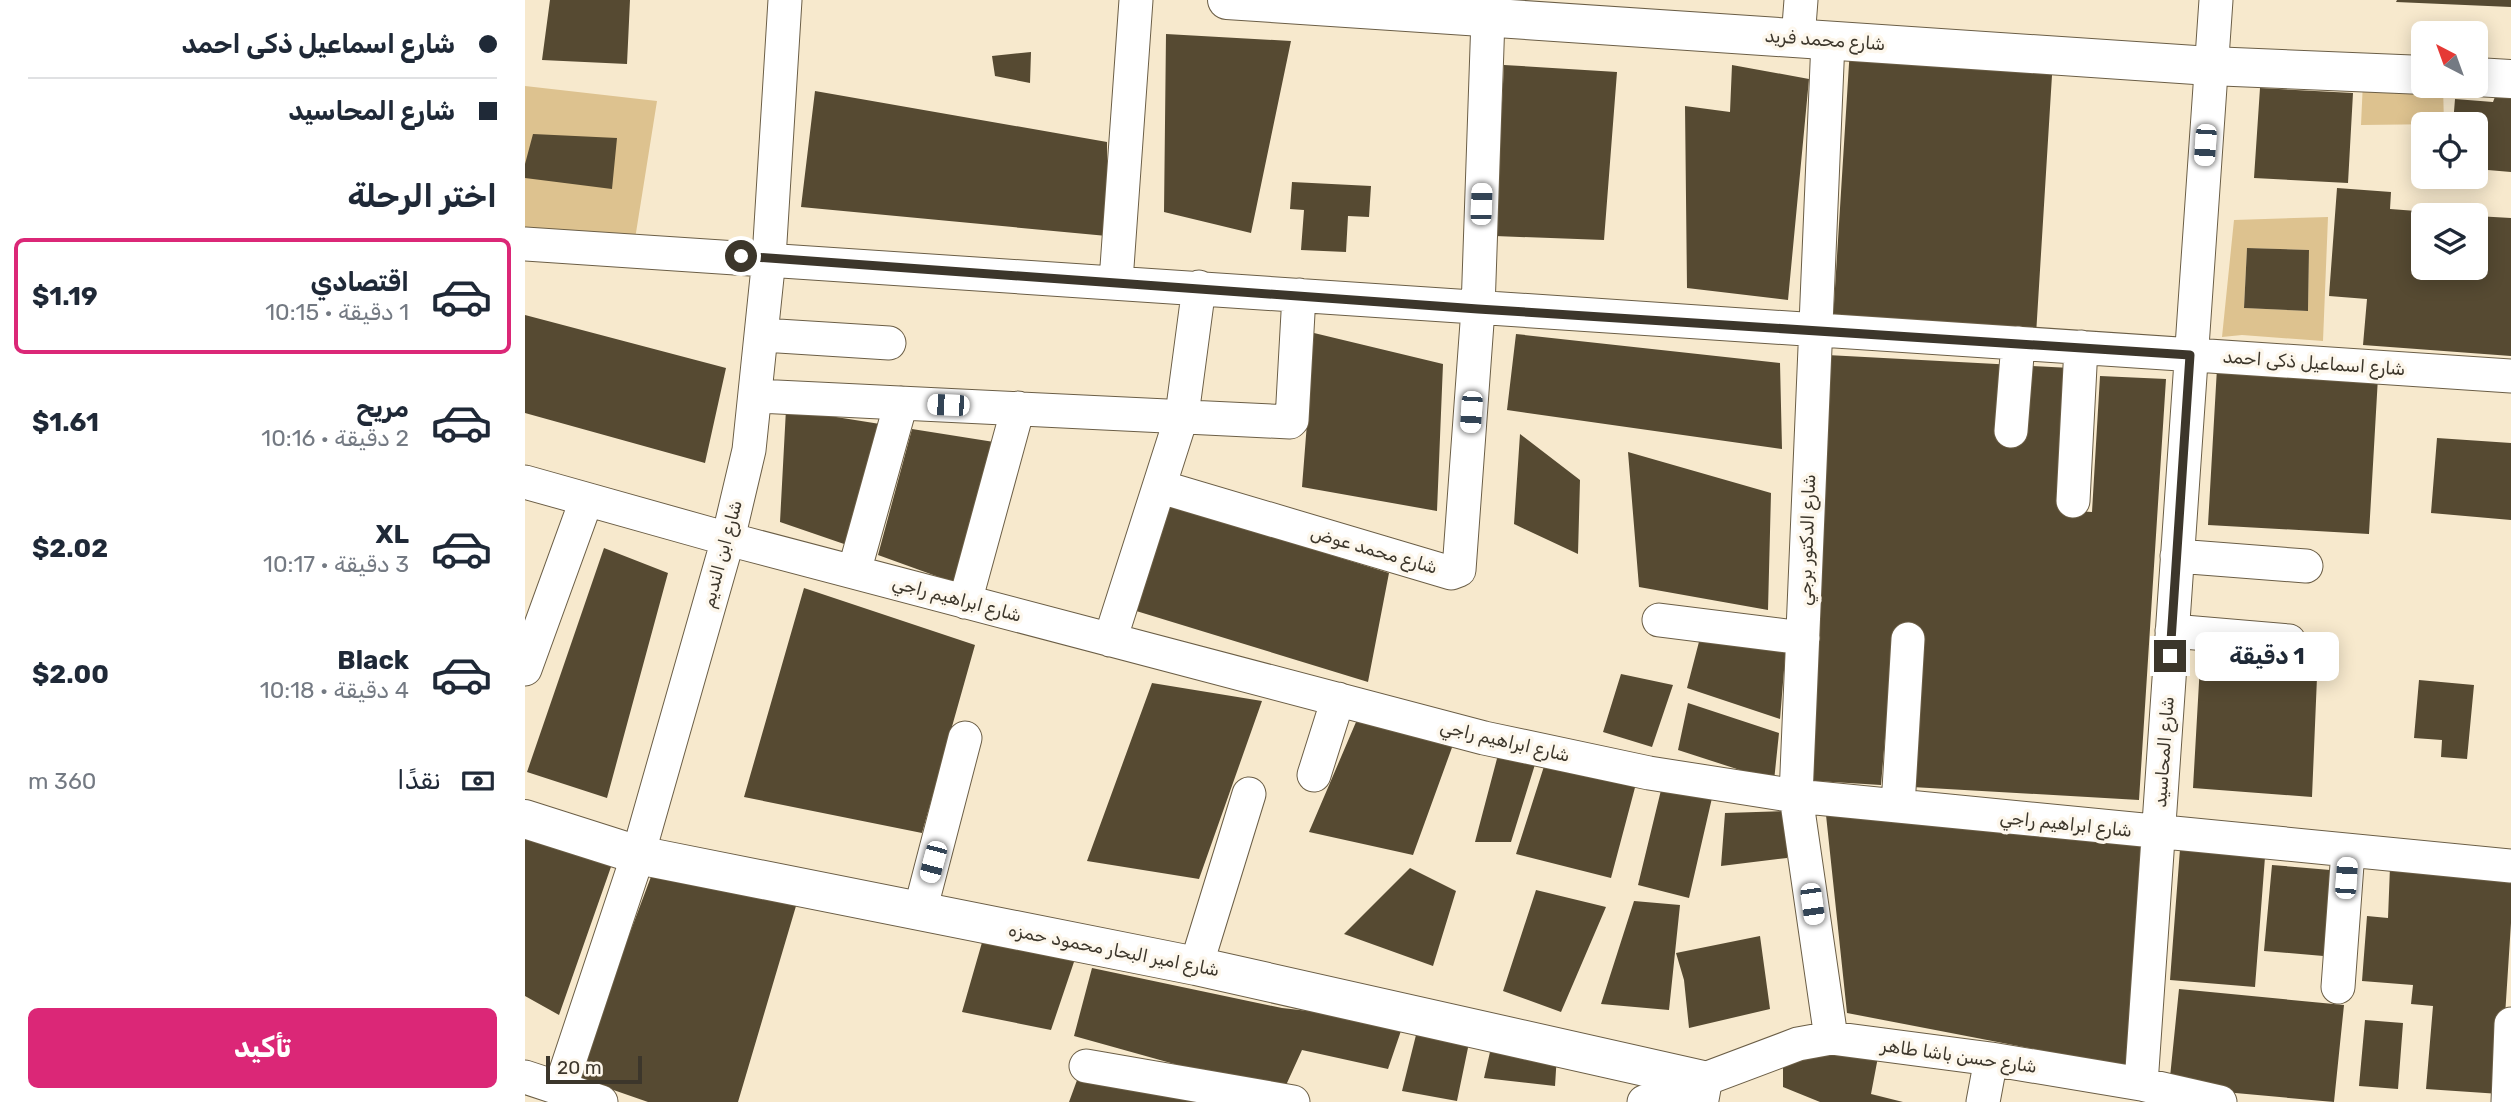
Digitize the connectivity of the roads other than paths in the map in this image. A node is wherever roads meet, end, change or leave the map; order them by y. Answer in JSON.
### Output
{"nodes":[{"id":1,"x":785,"y":0,"type":"edge"},
{"id":2,"x":1136,"y":0,"type":"edge"},
{"id":3,"x":1227,"y":0,"type":"edge"},
{"id":4,"x":1801,"y":0,"type":"edge"},
{"id":5,"x":2216,"y":0,"type":"edge"},
{"id":6,"x":1424,"y":7,"type":"edge"},
{"id":7,"x":1488,"y":18,"type":"junction"},
{"id":8,"x":1813,"y":40,"type":"junction"},
{"id":9,"x":2210,"y":66,"type":"junction"},
{"id":10,"x":2411,"y":74,"type":"edge"},
{"id":11,"x":2489,"y":78,"type":"edge"},
{"id":12,"x":2511,"y":79,"type":"edge"},
{"id":13,"x":525,"y":244,"type":"edge"},
{"id":14,"x":769,"y":258,"type":"junction"},
{"id":15,"x":1116,"y":281,"type":"junction"},
{"id":16,"x":1199,"y":287,"type":"junction"},
{"id":17,"x":1299,"y":295,"type":"junction"},
{"id":18,"x":1478,"y":309,"type":"junction"},
{"id":19,"x":1816,"y":329,"type":"junction"},
{"id":20,"x":762,"y":335,"type":"junction"},
{"id":21,"x":889,"y":343,"type":"dead end"},
{"id":22,"x":2018,"y":344,"type":"junction"},
{"id":23,"x":2081,"y":347,"type":"junction"},
{"id":24,"x":2190,"y":355,"type":"junction"},
{"id":25,"x":2511,"y":376,"type":"edge"},
{"id":26,"x":755,"y":396,"type":"junction"},
{"id":27,"x":901,"y":403,"type":"junction"},
{"id":28,"x":1019,"y":408,"type":"junction"},
{"id":29,"x":1182,"y":415,"type":"junction"},
{"id":30,"x":2011,"y":431,"type":"dead end"},
{"id":31,"x":525,"y":482,"type":"edge"},
{"id":32,"x":1161,"y":487,"type":"junction"},
{"id":33,"x":586,"y":501,"type":"junction"},
{"id":34,"x":2073,"y":501,"type":"dead end"},
{"id":35,"x":728,"y":539,"type":"junction"},
{"id":36,"x":2177,"y":556,"type":"junction"},
{"id":37,"x":2306,"y":566,"type":"dead end"},
{"id":38,"x":854,"y":572,"type":"junction"},
{"id":39,"x":965,"y":602,"type":"junction"},
{"id":40,"x":1659,"y":620,"type":"dead end"},
{"id":41,"x":2172,"y":631,"type":"junction"},
{"id":42,"x":1803,"y":638,"type":"junction"},
{"id":43,"x":1908,"y":639,"type":"dead end"},
{"id":44,"x":1110,"y":640,"type":"junction"},
{"id":45,"x":2289,"y":641,"type":"dead end"},
{"id":46,"x":525,"y":669,"type":"edge"},
{"id":47,"x":1338,"y":699,"type":"junction"},
{"id":48,"x":965,"y":738,"type":"dead end"},
{"id":49,"x":1314,"y":775,"type":"dead end"},
{"id":50,"x":1249,"y":794,"type":"dead end"},
{"id":51,"x":1796,"y":796,"type":"junction"},
{"id":52,"x":1898,"y":806,"type":"junction"},
{"id":53,"x":525,"y":819,"type":"edge"},
{"id":54,"x":2159,"y":833,"type":"junction"},
{"id":55,"x":2348,"y":851,"type":"junction"},
{"id":56,"x":638,"y":855,"type":"junction"},
{"id":57,"x":2511,"y":866,"type":"edge"},
{"id":58,"x":920,"y":911,"type":"junction"},
{"id":59,"x":1196,"y":966,"type":"junction"},
{"id":60,"x":2338,"y":987,"type":"dead end"},
{"id":61,"x":2511,"y":1024,"type":"edge"},
{"id":62,"x":1831,"y":1038,"type":"junction"},
{"id":63,"x":1990,"y":1059,"type":"junction"},
{"id":64,"x":1086,"y":1066,"type":"dead end"},
{"id":65,"x":525,"y":1077,"type":"edge"},
{"id":66,"x":2141,"y":1084,"type":"junction"},
{"id":67,"x":560,"y":1089,"type":"junction"},
{"id":68,"x":1701,"y":1091,"type":"edge"},
{"id":69,"x":1208,"y":1095,"type":"edge"},
{"id":70,"x":601,"y":1102,"type":"edge"},
{"id":71,"x":1293,"y":1102,"type":"edge"},
{"id":72,"x":1644,"y":1102,"type":"edge"},
{"id":73,"x":1983,"y":1102,"type":"edge"},
{"id":74,"x":2220,"y":1102,"type":"edge"},
{"id":75,"x":2508,"y":1102,"type":"edge"}],
"edges":[{"from":1,"to":14,"type":"street","name":"شارع ابن النديم"},
{"from":2,"to":15,"type":"street"},
{"from":3,"to":6,"type":"street","name":"شارع محمد فريد"},
{"from":4,"to":8,"type":"street","name":"شارع الدكتور برجي"},
{"from":5,"to":9,"type":"street","name":"شارع المحاسيد"},
{"from":6,"to":7,"type":"street","name":"شارع محمد فريد"},
{"from":7,"to":8,"type":"street","name":"شارع محمد فريد"},
{"from":7,"to":18,"type":"street","name":"شارع محمد عوض"},
{"from":8,"to":9,"type":"street","name":"شارع محمد فريد"},
{"from":8,"to":19,"type":"street","name":"شارع الدكتور برجي"},
{"from":9,"to":10,"type":"street","name":"شارع محمد فريد"},
{"from":9,"to":24,"type":"street","name":"شارع المحاسيد"},
{"from":11,"to":12,"type":"street"},
{"from":13,"to":14,"type":"street","name":"شارع اسماعيل ذكى احمد"},
{"from":14,"to":15,"type":"street","name":"شارع اسماعيل ذكى احمد"},
{"from":14,"to":20,"type":"street","name":"شارع ابن النديم"},
{"from":15,"to":16,"type":"street","name":"شارع اسماعيل ذكى احمد"},
{"from":16,"to":17,"type":"street","name":"شارع اسماعيل ذكى احمد"},
{"from":16,"to":29,"type":"street"},
{"from":17,"to":18,"type":"street","name":"شارع اسماعيل ذكى احمد"},
{"from":17,"to":29,"type":"street"},
{"from":18,"to":19,"type":"street","name":"شارع اسماعيل ذكى احمد"},
{"from":18,"to":32,"type":"street","name":"شارع محمد عوض"},
{"from":19,"to":22,"type":"street","name":"شارع اسماعيل ذكى احمد"},
{"from":19,"to":42,"type":"street","name":"شارع الدكتور برجي"},
{"from":20,"to":21,"type":"street"},
{"from":20,"to":26,"type":"street","name":"شارع ابن النديم"},
{"from":22,"to":23,"type":"street","name":"شارع اسماعيل ذكى احمد"},
{"from":22,"to":30,"type":"street"},
{"from":23,"to":24,"type":"street","name":"شارع اسماعيل ذكى احمد"},
{"from":23,"to":34,"type":"street"},
{"from":24,"to":25,"type":"street","name":"شارع اسماعيل ذكى احمد"},
{"from":24,"to":36,"type":"street","name":"شارع المحاسيد"},
{"from":26,"to":27,"type":"street"},
{"from":26,"to":35,"type":"street","name":"شارع ابن النديم"},
{"from":27,"to":28,"type":"street"},
{"from":27,"to":38,"type":"street"},
{"from":28,"to":29,"type":"street"},
{"from":28,"to":39,"type":"street"},
{"from":29,"to":32,"type":"street"},
{"from":31,"to":33,"type":"street","name":"شارع ابراهيم راجي"},
{"from":32,"to":44,"type":"street"},
{"from":33,"to":35,"type":"street","name":"شارع ابراهيم راجي"},
{"from":33,"to":46,"type":"street"},
{"from":35,"to":38,"type":"street","name":"شارع ابراهيم راجي"},
{"from":35,"to":56,"type":"street","name":"شارع ابن النديم"},
{"from":36,"to":37,"type":"street"},
{"from":36,"to":41,"type":"street","name":"شارع المحاسيد"},
{"from":38,"to":39,"type":"street","name":"شارع ابراهيم راجي"},
{"from":39,"to":44,"type":"street","name":"شارع ابراهيم راجي"},
{"from":40,"to":42,"type":"street"},
{"from":41,"to":45,"type":"street"},
{"from":41,"to":54,"type":"street","name":"شارع المحاسيد"},
{"from":42,"to":51,"type":"street","name":"شارع الدكتور برجي"},
{"from":43,"to":52,"type":"street"},
{"from":44,"to":47,"type":"street","name":"شارع ابراهيم راجي"},
{"from":47,"to":49,"type":"street"},
{"from":47,"to":51,"type":"street","name":"شارع ابراهيم راجي"},
{"from":48,"to":58,"type":"street"},
{"from":50,"to":59,"type":"street"},
{"from":51,"to":52,"type":"street","name":"شارع ابراهيم راجي"},
{"from":51,"to":62,"type":"street","name":"شارع الدكتور برجي"},
{"from":52,"to":54,"type":"street","name":"شارع ابراهيم راجي"},
{"from":53,"to":56,"type":"street","name":"شارع امير البحار محمود حمزه"},
{"from":54,"to":55,"type":"street","name":"شارع ابراهيم راجي"},
{"from":54,"to":66,"type":"street","name":"شارع المحاسيد"},
{"from":55,"to":57,"type":"street","name":"شارع ابراهيم راجي"},
{"from":55,"to":60,"type":"street"},
{"from":56,"to":58,"type":"street","name":"شارع امير البحار محمود حمزه"},
{"from":56,"to":67,"type":"street","name":"شارع ابن النديم"},
{"from":58,"to":59,"type":"street","name":"شارع امير البحار محمود حمزه"},
{"from":59,"to":68,"type":"street","name":"شارع امير البحار محمود حمزه"},
{"from":61,"to":75,"type":"street"},
{"from":62,"to":63,"type":"street","name":"شارع حسن باشا طاهر"},
{"from":62,"to":68,"type":"street","name":"شارع حسن باشا طاهر"},
{"from":63,"to":66,"type":"street","name":"شارع حسن باشا طاهر"},
{"from":63,"to":73,"type":"street"},
{"from":64,"to":69,"type":"street"},
{"from":65,"to":67,"type":"street"},
{"from":66,"to":74,"type":"street","name":"شارع حسن باشا طاهر"},
{"from":67,"to":70,"type":"street"},
{"from":68,"to":72,"type":"street","name":"شارع حسن باشا طاهر"},
{"from":69,"to":71,"type":"street"}]}
